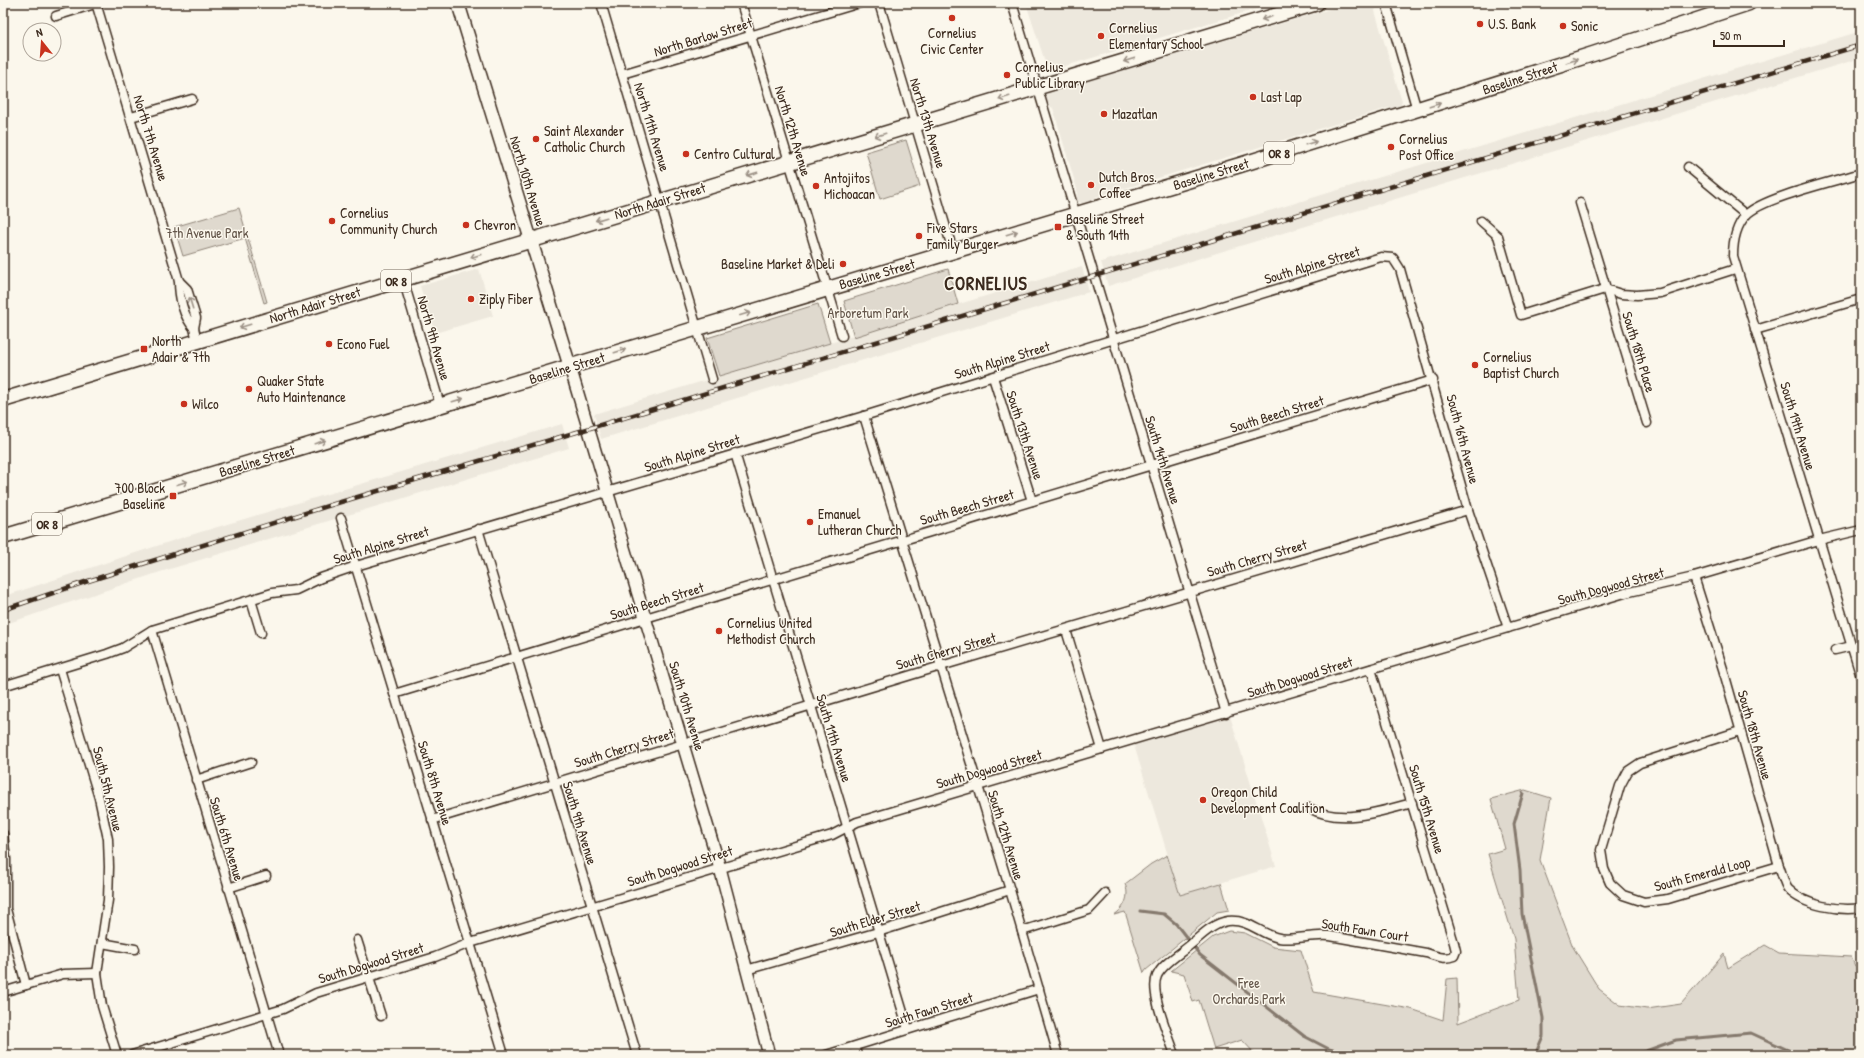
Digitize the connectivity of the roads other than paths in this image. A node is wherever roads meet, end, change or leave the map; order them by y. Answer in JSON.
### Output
{"nodes":[{"id":1,"x":97,"y":3,"type":"edge"},
{"id":2,"x":458,"y":3,"type":"edge"},
{"id":3,"x":600,"y":3,"type":"edge"},
{"id":4,"x":741,"y":3,"type":"edge"},
{"id":5,"x":860,"y":3,"type":"edge"},
{"id":6,"x":878,"y":3,"type":"edge"},
{"id":7,"x":1012,"y":3,"type":"edge"},
{"id":8,"x":1317,"y":3,"type":"edge"},
{"id":9,"x":1386,"y":3,"type":"edge"},
{"id":10,"x":1749,"y":3,"type":"edge"},
{"id":11,"x":56,"y":16,"type":"dead end"},
{"id":12,"x":751,"y":36,"type":"junction"},
{"id":13,"x":622,"y":74,"type":"junction"},
{"id":14,"x":1038,"y":88,"type":"junction"},
{"id":15,"x":192,"y":98,"type":"dead end"},
{"id":16,"x":1417,"y":110,"type":"junction"},
{"id":17,"x":131,"y":117,"type":"junction"},
{"id":18,"x":915,"y":124,"type":"junction"},
{"id":19,"x":789,"y":162,"type":"junction"},
{"id":20,"x":1688,"y":167,"type":"dead end"},
{"id":21,"x":1861,"y":173,"type":"edge"},
{"id":22,"x":660,"y":201,"type":"junction"},
{"id":23,"x":1580,"y":203,"type":"dead end"},
{"id":24,"x":1076,"y":214,"type":"junction"},
{"id":25,"x":1746,"y":216,"type":"junction"},
{"id":26,"x":1481,"y":221,"type":"dead end"},
{"id":27,"x":530,"y":240,"type":"junction"},
{"id":28,"x":953,"y":251,"type":"junction"},
{"id":29,"x":1393,"y":258,"type":"joint"},
{"id":30,"x":1735,"y":269,"type":"junction"},
{"id":31,"x":403,"y":279,"type":"junction"},
{"id":32,"x":827,"y":288,"type":"junction"},
{"id":33,"x":1605,"y":289,"type":"junction"},
{"id":34,"x":1861,"y":299,"type":"edge"},
{"id":35,"x":696,"y":328,"type":"junction"},
{"id":36,"x":1755,"y":330,"type":"junction"},
{"id":37,"x":195,"y":335,"type":"junction"},
{"id":38,"x":842,"y":336,"type":"dead end"},
{"id":39,"x":1114,"y":340,"type":"junction"},
{"id":40,"x":570,"y":367,"type":"junction"},
{"id":41,"x":993,"y":376,"type":"junction"},
{"id":42,"x":712,"y":380,"type":"dead end"},
{"id":43,"x":1433,"y":380,"type":"junction"},
{"id":44,"x":3,"y":400,"type":"edge"},
{"id":45,"x":440,"y":405,"type":"junction"},
{"id":46,"x":864,"y":416,"type":"junction"},
{"id":47,"x":1647,"y":423,"type":"dead end"},
{"id":48,"x":736,"y":453,"type":"junction"},
{"id":49,"x":1151,"y":466,"type":"junction"},
{"id":50,"x":606,"y":492,"type":"junction"},
{"id":51,"x":1032,"y":502,"type":"junction"},
{"id":52,"x":1468,"y":510,"type":"junction"},
{"id":53,"x":341,"y":518,"type":"dead end"},
{"id":54,"x":478,"y":529,"type":"junction"},
{"id":55,"x":1861,"y":530,"type":"edge"},
{"id":56,"x":3,"y":537,"type":"edge"},
{"id":57,"x":902,"y":540,"type":"junction"},
{"id":58,"x":1820,"y":540,"type":"junction"},
{"id":59,"x":356,"y":566,"type":"junction"},
{"id":60,"x":1694,"y":577,"type":"junction"},
{"id":61,"x":773,"y":579,"type":"junction"},
{"id":62,"x":1189,"y":592,"type":"junction"},
{"id":63,"x":251,"y":600,"type":"junction"},
{"id":64,"x":645,"y":618,"type":"junction"},
{"id":65,"x":1508,"y":628,"type":"junction"},
{"id":66,"x":152,"y":630,"type":"junction"},
{"id":67,"x":1066,"y":630,"type":"junction"},
{"id":68,"x":261,"y":634,"type":"dead end"},
{"id":69,"x":1852,"y":646,"type":"junction"},
{"id":70,"x":1835,"y":650,"type":"dead end"},
{"id":71,"x":517,"y":657,"type":"junction"},
{"id":72,"x":941,"y":666,"type":"junction"},
{"id":73,"x":60,"y":669,"type":"junction"},
{"id":74,"x":1371,"y":669,"type":"junction"},
{"id":75,"x":1861,"y":677,"type":"edge"},
{"id":76,"x":3,"y":686,"type":"edge"},
{"id":77,"x":394,"y":694,"type":"junction"},
{"id":78,"x":810,"y":705,"type":"junction"},
{"id":79,"x":1226,"y":713,"type":"junction"},
{"id":80,"x":1740,"y":731,"type":"junction"},
{"id":81,"x":682,"y":744,"type":"junction"},
{"id":82,"x":1102,"y":750,"type":"junction"},
{"id":83,"x":251,"y":762,"type":"dead end"},
{"id":84,"x":196,"y":780,"type":"junction"},
{"id":85,"x":555,"y":783,"type":"junction"},
{"id":86,"x":977,"y":786,"type":"junction"},
{"id":87,"x":1412,"y":803,"type":"junction"},
{"id":88,"x":1309,"y":808,"type":"dead end"},
{"id":89,"x":432,"y":820,"type":"junction"},
{"id":90,"x":848,"y":827,"type":"junction"},
{"id":91,"x":3,"y":834,"type":"edge"},
{"id":92,"x":1779,"y":866,"type":"junction"},
{"id":93,"x":720,"y":868,"type":"junction"},
{"id":94,"x":266,"y":876,"type":"dead end"},
{"id":95,"x":228,"y":888,"type":"junction"},
{"id":96,"x":1010,"y":890,"type":"junction"},
{"id":97,"x":1105,"y":893,"type":"dead end"},
{"id":98,"x":592,"y":906,"type":"junction"},
{"id":99,"x":1861,"y":908,"type":"edge"},
{"id":100,"x":878,"y":932,"type":"junction"},
{"id":101,"x":1022,"y":932,"type":"junction"},
{"id":102,"x":357,"y":940,"type":"dead end"},
{"id":103,"x":102,"y":943,"type":"junction"},
{"id":104,"x":470,"y":943,"type":"junction"},
{"id":105,"x":135,"y":949,"type":"dead end"},
{"id":106,"x":1454,"y":956,"type":"joint"},
{"id":107,"x":746,"y":970,"type":"junction"},
{"id":108,"x":97,"y":973,"type":"junction"},
{"id":109,"x":369,"y":978,"type":"junction"},
{"id":110,"x":26,"y":985,"type":"junction"},
{"id":111,"x":1039,"y":989,"type":"junction"},
{"id":112,"x":3,"y":992,"type":"edge"},
{"id":113,"x":266,"y":1014,"type":"junction"},
{"id":114,"x":381,"y":1016,"type":"dead end"},
{"id":115,"x":908,"y":1029,"type":"junction"},
{"id":116,"x":856,"y":1051,"type":"edge"},
{"id":117,"x":117,"y":1055,"type":"edge"},
{"id":118,"x":132,"y":1055,"type":"edge"},
{"id":119,"x":279,"y":1055,"type":"edge"},
{"id":120,"x":504,"y":1055,"type":"edge"},
{"id":121,"x":637,"y":1055,"type":"edge"},
{"id":122,"x":769,"y":1055,"type":"edge"},
{"id":123,"x":826,"y":1055,"type":"edge"},
{"id":124,"x":1058,"y":1055,"type":"edge"},
{"id":125,"x":1175,"y":1055,"type":"edge"}],
"edges":[{"from":1,"to":11,"type":"street"},
{"from":1,"to":17,"type":"street","name":"North 7th Avenue"},
{"from":2,"to":27,"type":"main road","name":"North 10th Avenue"},
{"from":3,"to":13,"type":"street","name":"North 11th Avenue"},
{"from":4,"to":12,"type":"street","name":"North 12th Avenue"},
{"from":5,"to":12,"type":"street","name":"North Barlow Street"},
{"from":6,"to":18,"type":"street","name":"North 13th Avenue"},
{"from":7,"to":14,"type":"street","name":"South 14th Avenue"},
{"from":8,"to":14,"type":"highway","name":"North Adair Street","number":"OR 8","one_way":true},
{"from":9,"to":16,"type":"street"},
{"from":16,"to":10,"type":"highway","name":"Baseline Street","number":"OR 8","one_way":true},
{"from":12,"to":13,"type":"street","name":"North Barlow Street"},
{"from":12,"to":19,"type":"street","name":"North 12th Avenue"},
{"from":13,"to":22,"type":"street","name":"North 11th Avenue"},
{"from":14,"to":18,"type":"highway","name":"North Adair Street","number":"OR 8","one_way":true},
{"from":14,"to":24,"type":"street","name":"South 14th Avenue"},
{"from":15,"to":17,"type":"street"},
{"from":24,"to":16,"type":"highway","name":"Baseline Street","number":"OR 8","one_way":true},
{"from":17,"to":37,"type":"street","name":"North 7th Avenue"},
{"from":18,"to":19,"type":"highway","name":"North Adair Street","number":"OR 8","one_way":true},
{"from":18,"to":28,"type":"street","name":"North 13th Avenue"},
{"from":19,"to":22,"type":"highway","name":"North Adair Street","number":"OR 8","one_way":true},
{"from":19,"to":32,"type":"street","name":"North 12th Avenue"},
{"from":20,"to":25,"type":"street"},
{"from":21,"to":25,"type":"street"},
{"from":22,"to":27,"type":"highway","name":"North Adair Street","number":"OR 8","one_way":true},
{"from":22,"to":35,"type":"street","name":"North 11th Avenue"},
{"from":23,"to":33,"type":"street","name":"South 18th Place"},
{"from":28,"to":24,"type":"highway","name":"Baseline Street","number":"OR 8","one_way":true},
{"from":24,"to":39,"type":"street","name":"South 14th Avenue"},
{"from":25,"to":30,"type":"street","name":"South 19th Avenue"},
{"from":26,"to":33,"type":"street"},
{"from":27,"to":31,"type":"highway","name":"North Adair Street","number":"OR 8","one_way":true},
{"from":27,"to":40,"type":"main road","name":"North 10th Avenue"},
{"from":28,"to":32,"type":"highway","name":"Baseline Street","number":"OR 8"},
{"from":29,"to":39,"type":"street","name":"South Alpine Street"},
{"from":29,"to":43,"type":"street","name":"South 16th Avenue"},
{"from":30,"to":33,"type":"street"},
{"from":30,"to":36,"type":"street","name":"South 19th Avenue"},
{"from":31,"to":37,"type":"highway","name":"North Adair Street","number":"OR 8","one_way":true},
{"from":31,"to":45,"type":"street","name":"North 9th Avenue"},
{"from":35,"to":32,"type":"highway","name":"Baseline Street","number":"OR 8","one_way":true},
{"from":32,"to":38,"type":"street","name":"North 12th Avenue"},
{"from":33,"to":47,"type":"street","name":"South 18th Place"},
{"from":34,"to":36,"type":"street"},
{"from":40,"to":35,"type":"highway","name":"Baseline Street","number":"OR 8","one_way":true},
{"from":35,"to":42,"type":"street"},
{"from":36,"to":58,"type":"street","name":"South 19th Avenue"},
{"from":37,"to":44,"type":"highway","name":"North Adair Street","number":"OR 8"},
{"from":39,"to":41,"type":"street","name":"South Alpine Street"},
{"from":39,"to":49,"type":"street","name":"South 14th Avenue"},
{"from":45,"to":40,"type":"highway","name":"Baseline Street","number":"OR 8","one_way":true},
{"from":40,"to":50,"type":"main road","name":"South 10th Avenue"},
{"from":41,"to":46,"type":"street","name":"South Alpine Street"},
{"from":41,"to":51,"type":"street","name":"South 13th Avenue"},
{"from":43,"to":49,"type":"street","name":"South Beech Street"},
{"from":43,"to":52,"type":"street","name":"South 16th Avenue"},
{"from":56,"to":45,"type":"highway","name":"Baseline Street","number":"OR 8","one_way":true},
{"from":46,"to":48,"type":"street","name":"South Alpine Street"},
{"from":46,"to":57,"type":"street","name":"South 12th Avenue"},
{"from":48,"to":50,"type":"street","name":"South Alpine Street"},
{"from":48,"to":61,"type":"street","name":"South 11th Avenue"},
{"from":49,"to":51,"type":"street","name":"South Beech Street"},
{"from":49,"to":62,"type":"street","name":"South 14th Avenue"},
{"from":50,"to":54,"type":"street","name":"South Alpine Street"},
{"from":50,"to":64,"type":"main road","name":"South 10th Avenue"},
{"from":51,"to":57,"type":"street","name":"South Beech Street"},
{"from":52,"to":62,"type":"street","name":"South Cherry Street"},
{"from":52,"to":65,"type":"street","name":"South 16th Avenue"},
{"from":53,"to":59,"type":"street","name":"South 8th Avenue"},
{"from":54,"to":59,"type":"street","name":"South Alpine Street"},
{"from":54,"to":71,"type":"street","name":"South 9th Avenue"},
{"from":55,"to":58,"type":"street","name":"South Dogwood Street"},
{"from":57,"to":61,"type":"street","name":"South Beech Street"},
{"from":57,"to":72,"type":"street","name":"South 12th Avenue"},
{"from":58,"to":60,"type":"street","name":"South Dogwood Street"},
{"from":58,"to":69,"type":"street","name":"South 19th Avenue"},
{"from":59,"to":63,"type":"street","name":"South Alpine Street"},
{"from":59,"to":77,"type":"street","name":"South 8th Avenue"},
{"from":60,"to":65,"type":"street","name":"South Dogwood Street"},
{"from":60,"to":80,"type":"street","name":"South 18th Avenue"},
{"from":61,"to":64,"type":"street","name":"South Beech Street"},
{"from":61,"to":78,"type":"street","name":"South 11th Avenue"},
{"from":62,"to":67,"type":"street","name":"South Cherry Street"},
{"from":62,"to":79,"type":"street","name":"South 14th Avenue"},
{"from":63,"to":66,"type":"street","name":"South Alpine Street"},
{"from":63,"to":68,"type":"street"},
{"from":64,"to":71,"type":"street","name":"South Beech Street"},
{"from":64,"to":81,"type":"main road","name":"South 10th Avenue"},
{"from":65,"to":74,"type":"street","name":"South Dogwood Street"},
{"from":66,"to":73,"type":"street","name":"South Alpine Street"},
{"from":66,"to":84,"type":"street","name":"South 6th Avenue"},
{"from":67,"to":72,"type":"street","name":"South Cherry Street"},
{"from":67,"to":82,"type":"street"},
{"from":69,"to":70,"type":"street"},
{"from":69,"to":75,"type":"street","name":"South 19th Avenue"},
{"from":71,"to":77,"type":"street","name":"South Beech Street"},
{"from":71,"to":85,"type":"street","name":"South 9th Avenue"},
{"from":72,"to":78,"type":"street","name":"South Cherry Street"},
{"from":72,"to":86,"type":"street","name":"South 12th Avenue"},
{"from":73,"to":76,"type":"street","name":"South Alpine Street"},
{"from":73,"to":103,"type":"street","name":"South 5th Avenue"},
{"from":74,"to":79,"type":"street","name":"South Dogwood Street"},
{"from":74,"to":87,"type":"street","name":"South 15th Avenue"},
{"from":77,"to":89,"type":"street","name":"South 8th Avenue"},
{"from":78,"to":81,"type":"street","name":"South Cherry Street"},
{"from":78,"to":90,"type":"street","name":"South 11th Avenue"},
{"from":79,"to":82,"type":"street","name":"South Dogwood Street"},
{"from":80,"to":92,"type":"street","name":"South 18th Avenue"},
{"from":80,"to":92,"type":"street","name":"South Emerald Loop"},
{"from":81,"to":85,"type":"street","name":"South Cherry Street"},
{"from":81,"to":93,"type":"main road","name":"South 10th Avenue"},
{"from":82,"to":86,"type":"street","name":"South Dogwood Street"},
{"from":83,"to":84,"type":"street"},
{"from":84,"to":95,"type":"street","name":"South 6th Avenue"},
{"from":85,"to":89,"type":"street","name":"South Cherry Street"},
{"from":85,"to":98,"type":"street","name":"South 9th Avenue"},
{"from":86,"to":90,"type":"street","name":"South Dogwood Street"},
{"from":86,"to":96,"type":"street","name":"South 12th Avenue"},
{"from":87,"to":88,"type":"street"},
{"from":87,"to":106,"type":"street","name":"South 15th Avenue"},
{"from":89,"to":104,"type":"street","name":"South 8th Avenue"},
{"from":90,"to":93,"type":"street","name":"South Dogwood Street"},
{"from":90,"to":100,"type":"street","name":"South 11th Avenue"},
{"from":91,"to":110,"type":"street"},
{"from":92,"to":99,"type":"street","name":"South 18th Avenue"},
{"from":93,"to":98,"type":"street","name":"South Dogwood Street"},
{"from":93,"to":107,"type":"main road","name":"South 10th Avenue"},
{"from":94,"to":95,"type":"street"},
{"from":95,"to":113,"type":"street","name":"South 6th Avenue"},
{"from":96,"to":100,"type":"street","name":"South Elder Street"},
{"from":96,"to":101,"type":"street","name":"South 12th Avenue"},
{"from":97,"to":101,"type":"street"},
{"from":98,"to":104,"type":"street","name":"South Dogwood Street"},
{"from":98,"to":121,"type":"street","name":"South 9th Avenue"},
{"from":100,"to":107,"type":"street","name":"South Elder Street"},
{"from":100,"to":115,"type":"street","name":"South 11th Avenue"},
{"from":101,"to":111,"type":"street","name":"South 12th Avenue"},
{"from":102,"to":109,"type":"street"},
{"from":103,"to":105,"type":"street"},
{"from":103,"to":108,"type":"street","name":"South 5th Avenue"},
{"from":104,"to":109,"type":"street","name":"South Dogwood Street"},
{"from":104,"to":120,"type":"street","name":"South 8th Avenue"},
{"from":106,"to":125,"type":"street","name":"South Fawn Court"},
{"from":107,"to":122,"type":"main road","name":"South 10th Avenue"},
{"from":108,"to":110,"type":"street"},
{"from":108,"to":117,"type":"street","name":"South 5th Avenue"},
{"from":109,"to":113,"type":"street","name":"South Dogwood Street"},
{"from":109,"to":114,"type":"street"},
{"from":110,"to":112,"type":"street"},
{"from":111,"to":115,"type":"street","name":"South Fawn Street"},
{"from":111,"to":124,"type":"street","name":"South 12th Avenue"},
{"from":113,"to":118,"type":"street","name":"South Dogwood Street"},
{"from":113,"to":119,"type":"street","name":"South 6th Avenue"},
{"from":115,"to":116,"type":"street","name":"South Fawn Street"},
{"from":116,"to":123,"type":"street","name":"South Fawn Street"}]}
